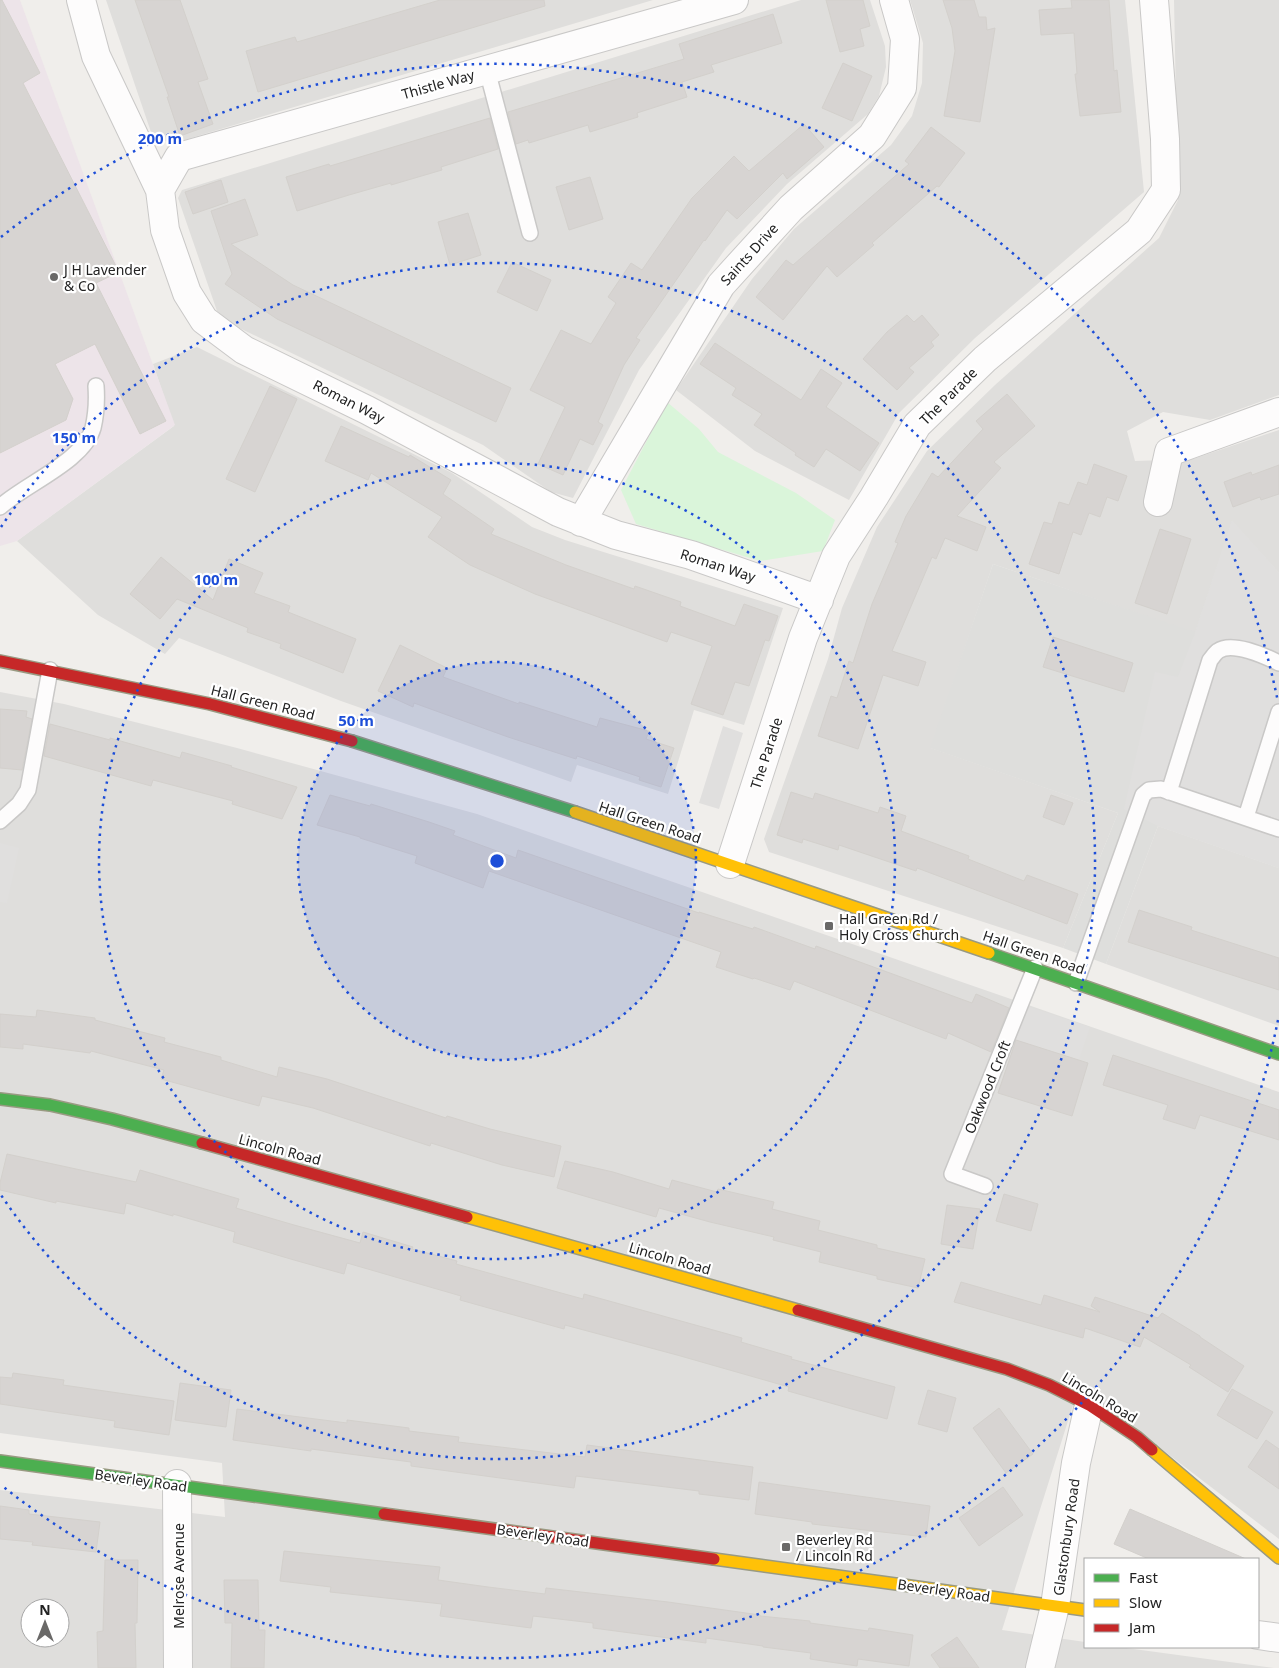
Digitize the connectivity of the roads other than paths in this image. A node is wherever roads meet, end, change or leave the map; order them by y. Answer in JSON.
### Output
{"nodes":[{"id":1,"x":81,"y":0,"type":"edge"},
{"id":2,"x":734,"y":0,"type":"edge"},
{"id":3,"x":894,"y":0,"type":"edge"},
{"id":4,"x":1154,"y":0,"type":"edge"},
{"id":5,"x":698,"y":5,"type":"edge"},
{"id":6,"x":487,"y":70,"type":"junction"},
{"id":7,"x":160,"y":190,"type":"junction"},
{"id":8,"x":530,"y":234,"type":"dead end"},
{"id":9,"x":96,"y":386,"type":"dead end"},
{"id":10,"x":1279,"y":412,"type":"edge"},
{"id":11,"x":1158,"y":502,"type":"dead end"},
{"id":12,"x":0,"y":507,"type":"edge"},
{"id":13,"x":581,"y":522,"type":"junction"},
{"id":14,"x":819,"y":600,"type":"junction"},
{"id":15,"x":0,"y":661,"type":"edge"},
{"id":16,"x":1279,"y":663,"type":"edge"},
{"id":17,"x":50,"y":670,"type":"junction"},
{"id":18,"x":1279,"y":712,"type":"edge"},
{"id":19,"x":1169,"y":792,"type":"junction"},
{"id":20,"x":1246,"y":818,"type":"junction"},
{"id":21,"x":0,"y":821,"type":"edge"},
{"id":22,"x":1279,"y":829,"type":"edge"},
{"id":23,"x":730,"y":864,"type":"junction"},
{"id":24,"x":1035,"y":968,"type":"junction"},
{"id":25,"x":1076,"y":983,"type":"junction"},
{"id":26,"x":1279,"y":1054,"type":"edge"},
{"id":27,"x":0,"y":1099,"type":"edge"},
{"id":28,"x":984,"y":1186,"type":"dead end"},
{"id":29,"x":1089,"y":1405,"type":"junction"},
{"id":30,"x":0,"y":1460,"type":"edge"},
{"id":31,"x":177,"y":1484,"type":"junction"},
{"id":32,"x":1279,"y":1558,"type":"edge"},
{"id":33,"x":1055,"y":1606,"type":"junction"},
{"id":34,"x":1084,"y":1610,"type":"edge"},
{"id":35,"x":1259,"y":1635,"type":"edge"},
{"id":36,"x":1279,"y":1638,"type":"edge"},
{"id":37,"x":178,"y":1668,"type":"edge"},
{"id":38,"x":1040,"y":1668,"type":"edge"}],
"edges":[{"from":1,"to":7,"type":"street","name":"Roman Way"},
{"from":2,"to":5,"type":"street","name":"Thistle Way"},
{"from":3,"to":13,"type":"street","name":"Saints Drive"},
{"from":4,"to":14,"type":"street","name":"The Parade"},
{"from":5,"to":6,"type":"street","name":"Thistle Way"},
{"from":6,"to":7,"type":"street","name":"Thistle Way"},
{"from":6,"to":8,"type":"lane"},
{"from":7,"to":13,"type":"street","name":"Roman Way"},
{"from":9,"to":12,"type":"lane"},
{"from":10,"to":11,"type":"street"},
{"from":13,"to":14,"type":"street","name":"Roman Way"},
{"from":14,"to":23,"type":"street","name":"The Parade"},
{"from":15,"to":17,"type":"street","name":"Hall Green Road"},
{"from":16,"to":19,"type":"lane"},
{"from":17,"to":21,"type":"lane"},
{"from":17,"to":23,"type":"street","name":"Hall Green Road"},
{"from":18,"to":20,"type":"lane"},
{"from":19,"to":20,"type":"lane"},
{"from":19,"to":25,"type":"lane"},
{"from":20,"to":22,"type":"lane"},
{"from":23,"to":24,"type":"street","name":"Hall Green Road"},
{"from":24,"to":25,"type":"street","name":"Hall Green Road"},
{"from":24,"to":28,"type":"lane","name":"Oakwood Croft"},
{"from":25,"to":26,"type":"street","name":"Hall Green Road"},
{"from":27,"to":29,"type":"street","name":"Lincoln Road"},
{"from":29,"to":32,"type":"street","name":"Lincoln Road"},
{"from":29,"to":33,"type":"street","name":"Glastonbury Road"},
{"from":30,"to":31,"type":"street","name":"Beverley Road"},
{"from":31,"to":33,"type":"street","name":"Beverley Road"},
{"from":31,"to":37,"type":"street","name":"Melrose Avenue"},
{"from":33,"to":34,"type":"street","name":"Beverley Road"},
{"from":33,"to":38,"type":"street","name":"Glastonbury Road"},
{"from":35,"to":36,"type":"street"}]}
